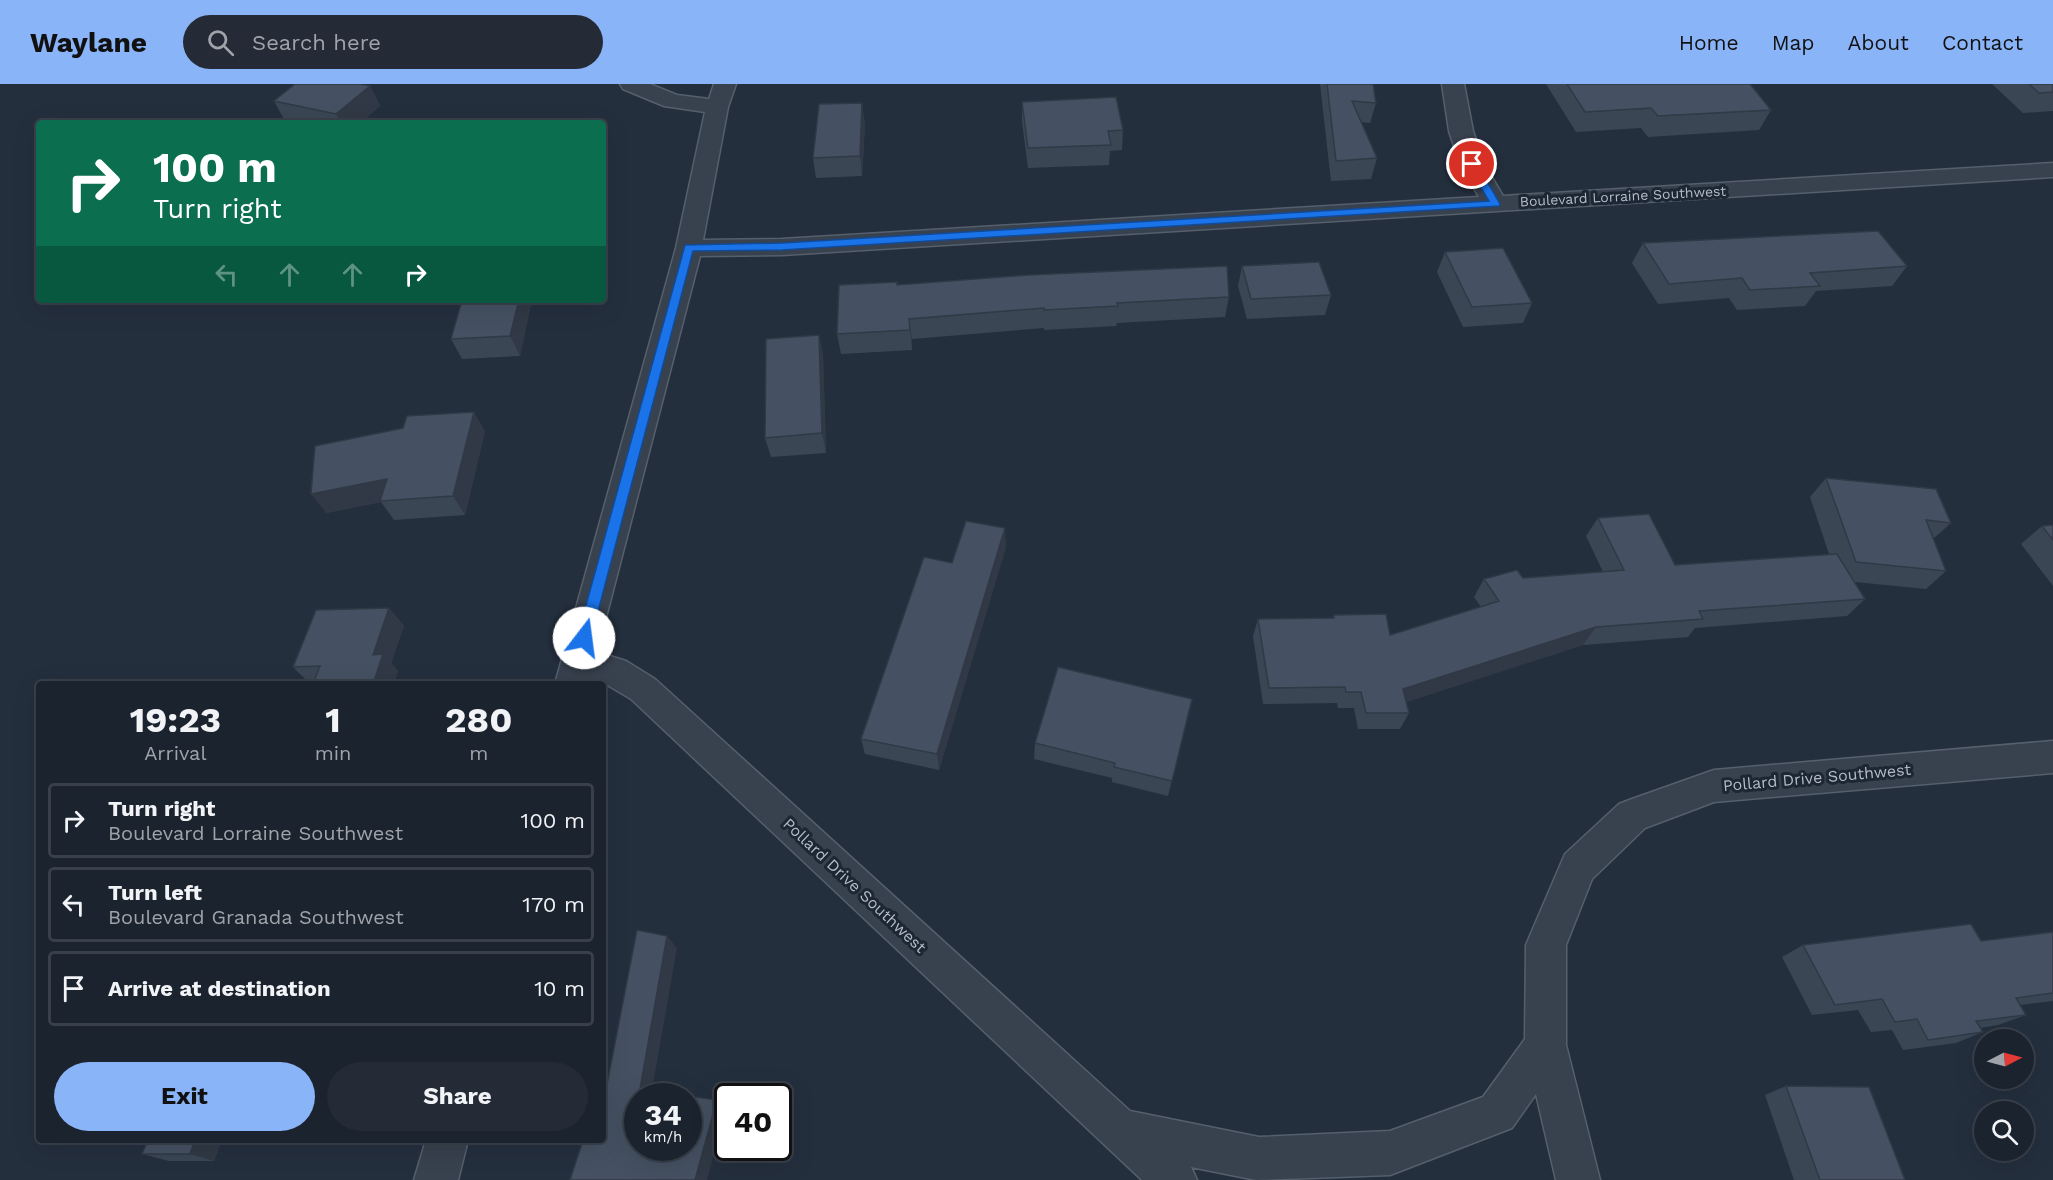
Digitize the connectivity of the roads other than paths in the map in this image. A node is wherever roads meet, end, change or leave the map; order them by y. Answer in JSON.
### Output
{"nodes":[{"id":1,"x":631,"y":84,"type":"edge"},
{"id":2,"x":1453,"y":84,"type":"edge"},
{"id":3,"x":721,"y":95,"type":"edge"},
{"id":4,"x":2053,"y":170,"type":"edge"},
{"id":5,"x":1495,"y":204,"type":"junction"},
{"id":6,"x":689,"y":248,"type":"junction"},
{"id":7,"x":575,"y":673,"type":"edge"},
{"id":8,"x":2053,"y":757,"type":"edge"},
{"id":9,"x":1545,"y":1044,"type":"junction"},
{"id":10,"x":1119,"y":1130,"type":"junction"},
{"id":11,"x":446,"y":1143,"type":"edge"},
{"id":12,"x":436,"y":1180,"type":"edge"},
{"id":13,"x":1175,"y":1180,"type":"edge"},
{"id":14,"x":1578,"y":1180,"type":"edge"}],
"edges":[{"from":1,"to":3,"type":"street"},
{"from":2,"to":5,"type":"street"},
{"from":3,"to":6,"type":"street"},
{"from":4,"to":5,"type":"street","name":"Boulevard Lorraine Southwest"},
{"from":5,"to":6,"type":"street","name":"Boulevard Lorraine Southwest"},
{"from":6,"to":7,"type":"street"},
{"from":7,"to":10,"type":"street","name":"Pollard Drive Southwest"},
{"from":8,"to":9,"type":"street","name":"Pollard Drive Southwest"},
{"from":9,"to":10,"type":"street"},
{"from":9,"to":14,"type":"street","name":"Pollard Drive Southwest"},
{"from":10,"to":13,"type":"street","name":"Pollard Drive Southwest"},
{"from":11,"to":12,"type":"street"}]}
